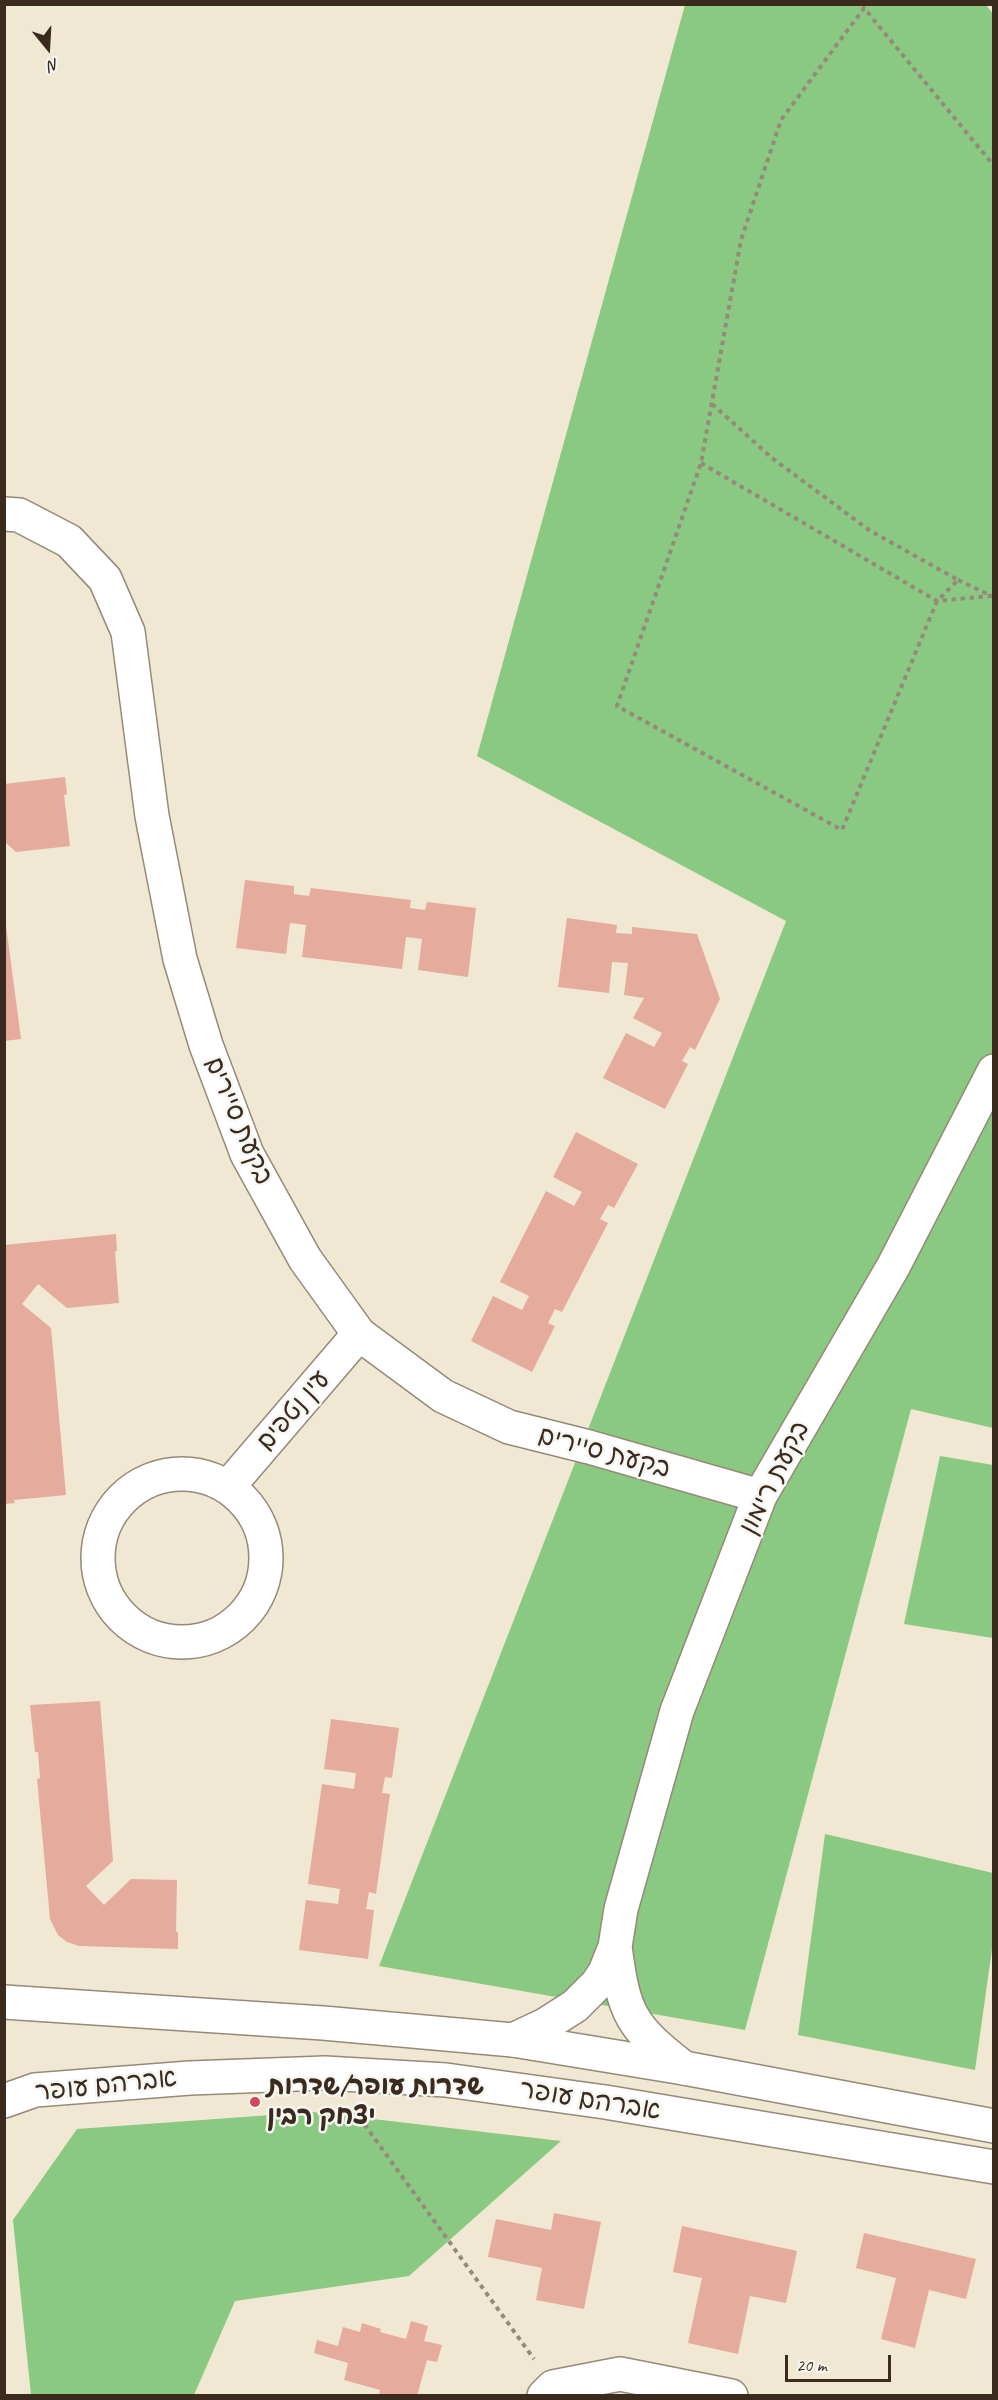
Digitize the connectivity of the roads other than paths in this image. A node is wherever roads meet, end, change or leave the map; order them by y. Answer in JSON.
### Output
{"nodes":[{"id":1,"x":4,"y":514,"type":"edge"},
{"id":2,"x":993,"y":1071,"type":"edge"},
{"id":3,"x":359,"y":1334,"type":"junction"},
{"id":4,"x":228,"y":1487,"type":"junction"},
{"id":5,"x":760,"y":1496,"type":"junction"},
{"id":6,"x":615,"y":1947,"type":"junction"},
{"id":7,"x":4,"y":2002,"type":"edge"},
{"id":8,"x":513,"y":2040,"type":"junction"},
{"id":9,"x":684,"y":2068,"type":"junction"},
{"id":10,"x":4,"y":2102,"type":"edge"},
{"id":11,"x":993,"y":2126,"type":"edge"},
{"id":12,"x":993,"y":2167,"type":"edge"},
{"id":13,"x":548,"y":2391,"type":"edge"},
{"id":14,"x":731,"y":2396,"type":"edge"}],
"edges":[{"from":1,"to":3,"type":"street","name":"בקעת סיירים"},
{"from":2,"to":5,"type":"street","name":"בקעת רימון"},
{"from":3,"to":4,"type":"street","name":"עין נטפים"},
{"from":3,"to":5,"type":"street","name":"בקעת סיירים"},
{"from":4,"to":4,"type":"street"},
{"from":5,"to":6,"type":"street","name":"בקעת רימון"},
{"from":6,"to":8,"type":"street","name":"בקעת רימון"},
{"from":6,"to":9,"type":"street","name":"בקעת רימון"},
{"from":7,"to":8,"type":"street","name":"אברהם עופר"},
{"from":8,"to":9,"type":"street","name":"אברהם עופר"},
{"from":9,"to":11,"type":"street","name":"אברהם עופר"},
{"from":10,"to":12,"type":"street","name":"אברהם עופר"},
{"from":13,"to":14,"type":"street"}]}
